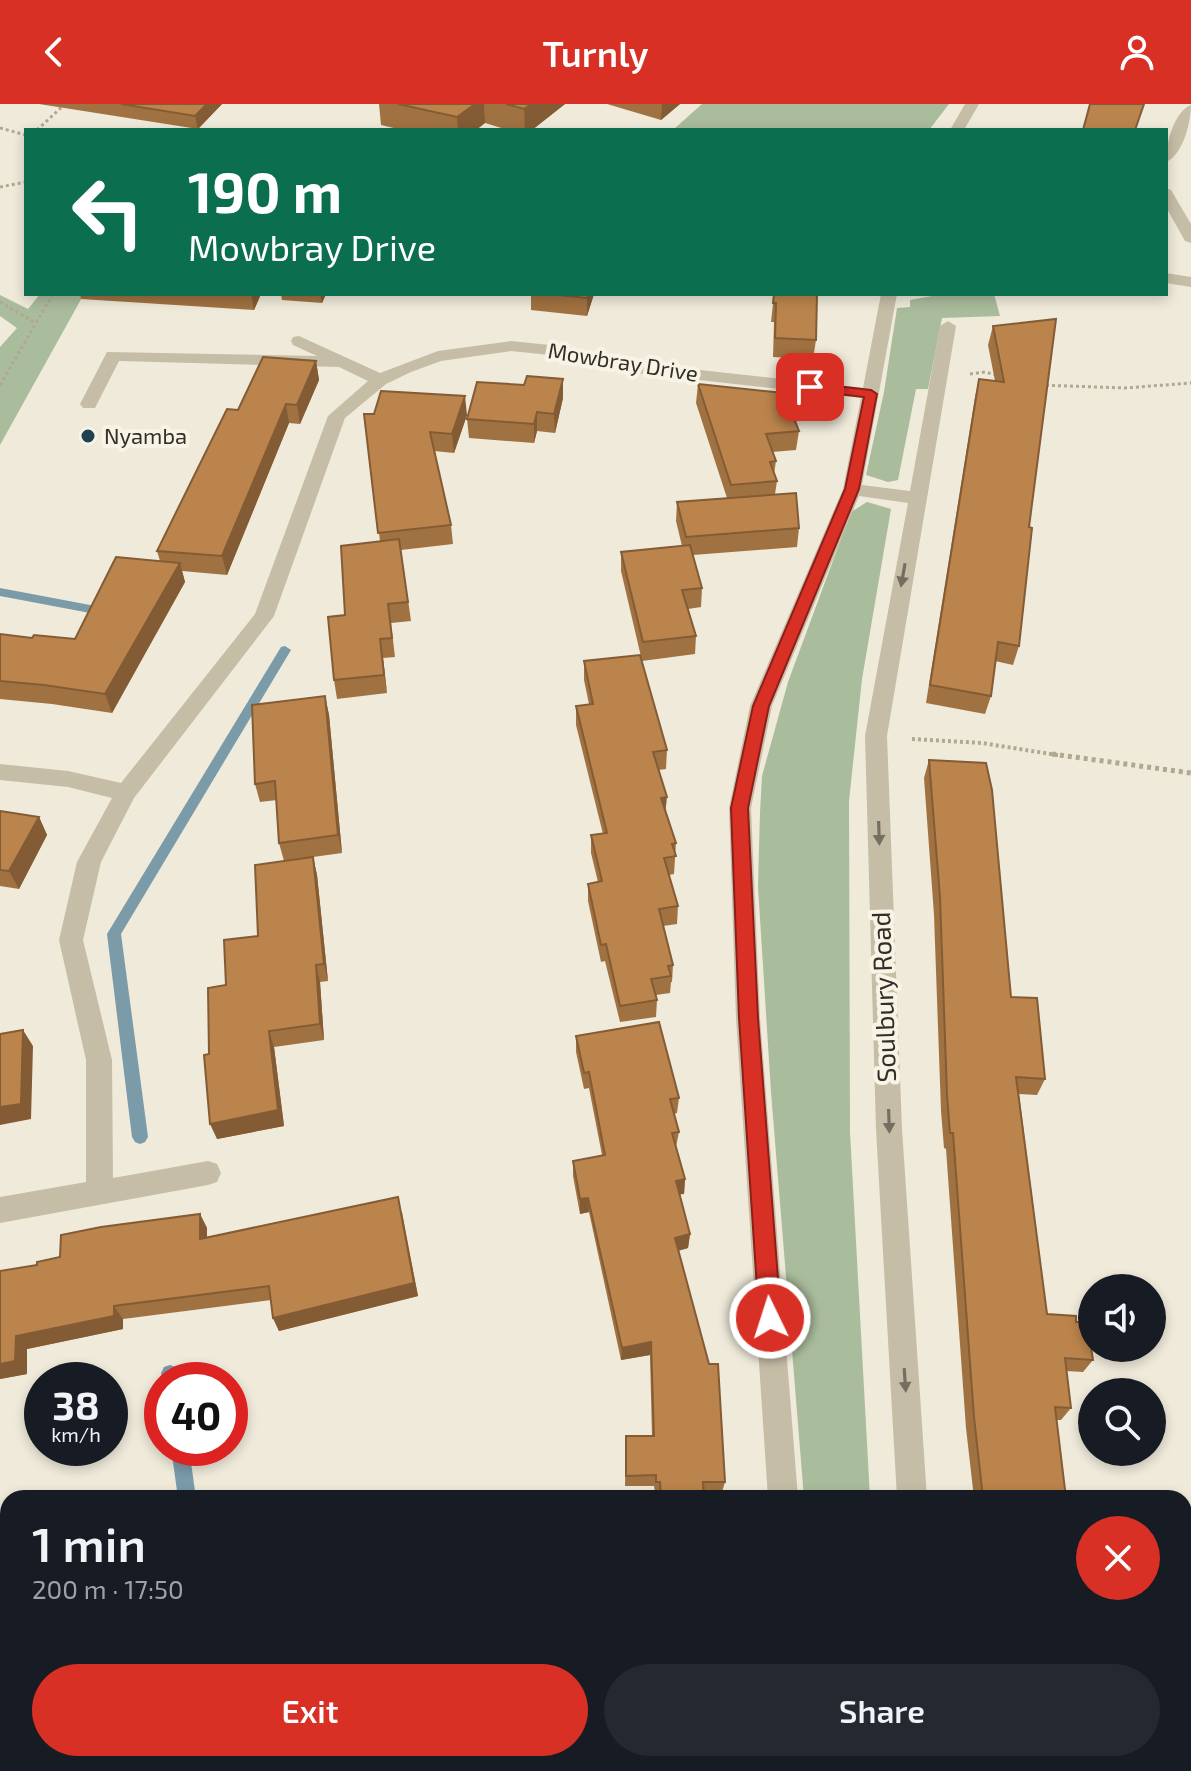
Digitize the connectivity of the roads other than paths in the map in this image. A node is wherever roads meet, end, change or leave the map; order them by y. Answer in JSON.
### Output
{"nodes":[{"id":1,"x":972,"y":104,"type":"edge"},
{"id":2,"x":1191,"y":109,"type":"edge"},
{"id":3,"x":958,"y":128,"type":"edge"},
{"id":4,"x":1168,"y":154,"type":"edge"},
{"id":5,"x":1168,"y":197,"type":"edge"},
{"id":6,"x":1191,"y":238,"type":"edge"},
{"id":7,"x":1168,"y":278,"type":"edge"},
{"id":8,"x":1191,"y":282,"type":"edge"},
{"id":9,"x":889,"y":296,"type":"edge"},
{"id":10,"x":948,"y":326,"type":"dead end"},
{"id":11,"x":299,"y":341,"type":"dead end"},
{"id":12,"x":344,"y":362,"type":"junction"},
{"id":13,"x":380,"y":380,"type":"junction"},
{"id":14,"x":871,"y":394,"type":"junction"},
{"id":15,"x":89,"y":404,"type":"dead end"},
{"id":16,"x":852,"y":489,"type":"junction"},
{"id":17,"x":915,"y":498,"type":"junction"},
{"id":18,"x":0,"y":772,"type":"edge"},
{"id":19,"x":126,"y":793,"type":"junction"},
{"id":20,"x":208,"y":1173,"type":"dead end"},
{"id":21,"x":100,"y":1191,"type":"junction"},
{"id":22,"x":0,"y":1210,"type":"edge"},
{"id":23,"x":782,"y":1490,"type":"edge"},
{"id":24,"x":912,"y":1490,"type":"edge"}],
"edges":[{"from":1,"to":3,"type":"street"},
{"from":2,"to":4,"type":"street"},
{"from":5,"to":6,"type":"street"},
{"from":7,"to":8,"type":"street"},
{"from":9,"to":14,"type":"street"},
{"from":10,"to":17,"type":"street","name":"Soulbury Road"},
{"from":11,"to":12,"type":"street"},
{"from":12,"to":13,"type":"street"},
{"from":12,"to":15,"type":"street"},
{"from":13,"to":14,"type":"street","name":"Mowbray Drive"},
{"from":13,"to":19,"type":"street","name":"Mowbray Drive"},
{"from":14,"to":16,"type":"street"},
{"from":16,"to":17,"type":"street"},
{"from":16,"to":23,"type":"street"},
{"from":17,"to":24,"type":"street","name":"Soulbury Road","one_way":true},
{"from":18,"to":19,"type":"street"},
{"from":19,"to":21,"type":"street","name":"Mowbray Drive"},
{"from":20,"to":21,"type":"street"},
{"from":21,"to":22,"type":"street"}]}
